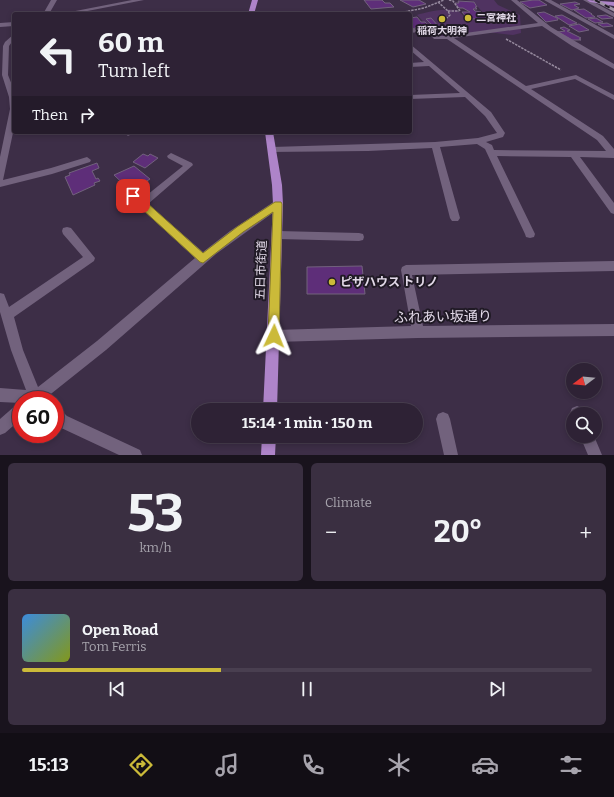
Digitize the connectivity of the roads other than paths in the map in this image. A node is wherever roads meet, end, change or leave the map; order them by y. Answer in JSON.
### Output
{"nodes":[{"id":1,"x":54,"y":0,"type":"edge"},
{"id":2,"x":141,"y":0,"type":"edge"},
{"id":3,"x":255,"y":0,"type":"edge"},
{"id":4,"x":514,"y":0,"type":"edge"},
{"id":5,"x":547,"y":0,"type":"edge"},
{"id":6,"x":586,"y":0,"type":"edge"},
{"id":7,"x":590,"y":0,"type":"edge"},
{"id":8,"x":614,"y":4,"type":"edge"},
{"id":9,"x":47,"y":12,"type":"edge"},
{"id":10,"x":74,"y":12,"type":"edge"},
{"id":11,"x":252,"y":12,"type":"edge"},
{"id":12,"x":614,"y":15,"type":"edge"},
{"id":13,"x":12,"y":24,"type":"edge"},
{"id":14,"x":542,"y":24,"type":"junction"},
{"id":15,"x":0,"y":25,"type":"edge"},
{"id":16,"x":412,"y":31,"type":"edge"},
{"id":17,"x":614,"y":37,"type":"edge"},
{"id":18,"x":12,"y":38,"type":"edge"},
{"id":19,"x":449,"y":38,"type":"junction"},
{"id":20,"x":412,"y":49,"type":"edge"},
{"id":21,"x":431,"y":64,"type":"junction"},
{"id":22,"x":412,"y":65,"type":"edge"},
{"id":23,"x":614,"y":67,"type":"edge"},
{"id":24,"x":526,"y":88,"type":"junction"},
{"id":25,"x":9,"y":91,"type":"edge"},
{"id":26,"x":466,"y":95,"type":"junction"},
{"id":27,"x":412,"y":97,"type":"edge"},
{"id":28,"x":614,"y":98,"type":"edge"},
{"id":29,"x":12,"y":129,"type":"edge"},
{"id":30,"x":269,"y":134,"type":"edge"},
{"id":31,"x":478,"y":141,"type":"junction"},
{"id":32,"x":434,"y":145,"type":"junction"},
{"id":33,"x":272,"y":150,"type":"junction"},
{"id":34,"x":491,"y":153,"type":"junction"},
{"id":35,"x":574,"y":154,"type":"junction"},
{"id":36,"x":614,"y":154,"type":"edge"},
{"id":37,"x":171,"y":156,"type":"dead end"},
{"id":38,"x":87,"y":160,"type":"dead end"},
{"id":39,"x":0,"y":178,"type":"edge"},
{"id":40,"x":0,"y":184,"type":"edge"},
{"id":41,"x":133,"y":196,"type":"dead end"},
{"id":42,"x":142,"y":204,"type":"junction"},
{"id":43,"x":278,"y":204,"type":"junction"},
{"id":44,"x":614,"y":209,"type":"edge"},
{"id":45,"x":455,"y":218,"type":"dead end"},
{"id":46,"x":67,"y":231,"type":"dead end"},
{"id":47,"x":530,"y":234,"type":"dead end"},
{"id":48,"x":278,"y":235,"type":"junction"},
{"id":49,"x":359,"y":237,"type":"dead end"},
{"id":50,"x":203,"y":259,"type":"junction"},
{"id":51,"x":614,"y":266,"type":"edge"},
{"id":52,"x":0,"y":298,"type":"edge"},
{"id":53,"x":7,"y":316,"type":"junction"},
{"id":54,"x":614,"y":330,"type":"edge"},
{"id":55,"x":418,"y":332,"type":"junction"},
{"id":56,"x":274,"y":336,"type":"junction"},
{"id":57,"x":33,"y":391,"type":"edge"},
{"id":58,"x":46,"y":391,"type":"edge"},
{"id":59,"x":0,"y":395,"type":"edge"},
{"id":60,"x":12,"y":396,"type":"edge"},
{"id":61,"x":270,"y":403,"type":"edge"},
{"id":62,"x":12,"y":418,"type":"edge"},
{"id":63,"x":443,"y":419,"type":"dead end"},
{"id":64,"x":64,"y":422,"type":"edge"},
{"id":65,"x":0,"y":428,"type":"edge"},
{"id":66,"x":269,"y":443,"type":"edge"},
{"id":67,"x":590,"y":443,"type":"edge"},
{"id":68,"x":135,"y":455,"type":"edge"},
{"id":69,"x":268,"y":455,"type":"edge"},
{"id":70,"x":451,"y":455,"type":"edge"},
{"id":71,"x":595,"y":455,"type":"edge"}],
"edges":[{"from":1,"to":9,"type":"street"},
{"from":2,"to":10,"type":"street"},
{"from":3,"to":11,"type":"main road"},
{"from":4,"to":14,"type":"street"},
{"from":5,"to":17,"type":"street"},
{"from":6,"to":12,"type":"street"},
{"from":7,"to":8,"type":"main road"},
{"from":13,"to":15,"type":"street"},
{"from":14,"to":19,"type":"street"},
{"from":14,"to":23,"type":"street"},
{"from":16,"to":19,"type":"street"},
{"from":18,"to":25,"type":"street"},
{"from":19,"to":24,"type":"street"},
{"from":20,"to":21,"type":"street"},
{"from":21,"to":22,"type":"street"},
{"from":21,"to":26,"type":"street"},
{"from":24,"to":28,"type":"street"},
{"from":24,"to":36,"type":"street"},
{"from":26,"to":27,"type":"street"},
{"from":26,"to":31,"type":"street"},
{"from":29,"to":39,"type":"street"},
{"from":30,"to":33,"type":"main road","name":"五日市街道"},
{"from":31,"to":32,"type":"street"},
{"from":31,"to":34,"type":"street"},
{"from":32,"to":33,"type":"street"},
{"from":32,"to":45,"type":"street"},
{"from":33,"to":43,"type":"main road","name":"五日市街道"},
{"from":34,"to":35,"type":"street"},
{"from":34,"to":47,"type":"street"},
{"from":35,"to":36,"type":"street"},
{"from":35,"to":44,"type":"street"},
{"from":37,"to":42,"type":"street"},
{"from":38,"to":40,"type":"street"},
{"from":41,"to":42,"type":"street"},
{"from":42,"to":50,"type":"street"},
{"from":43,"to":48,"type":"main road","name":"五日市街道"},
{"from":43,"to":50,"type":"street"},
{"from":46,"to":53,"type":"street"},
{"from":48,"to":49,"type":"street"},
{"from":48,"to":56,"type":"main road","name":"五日市街道"},
{"from":50,"to":58,"type":"street"},
{"from":51,"to":55,"type":"street"},
{"from":52,"to":53,"type":"street"},
{"from":53,"to":57,"type":"street"},
{"from":54,"to":55,"type":"street","name":"ふれあい坂通り"},
{"from":55,"to":56,"type":"street","name":"ふれあい坂通り"},
{"from":56,"to":61,"type":"main road","name":"五日市街道"},
{"from":59,"to":60,"type":"street"},
{"from":62,"to":65,"type":"street"},
{"from":63,"to":70,"type":"street"},
{"from":64,"to":68,"type":"street"},
{"from":66,"to":69,"type":"main road"},
{"from":67,"to":71,"type":"street"}]}
